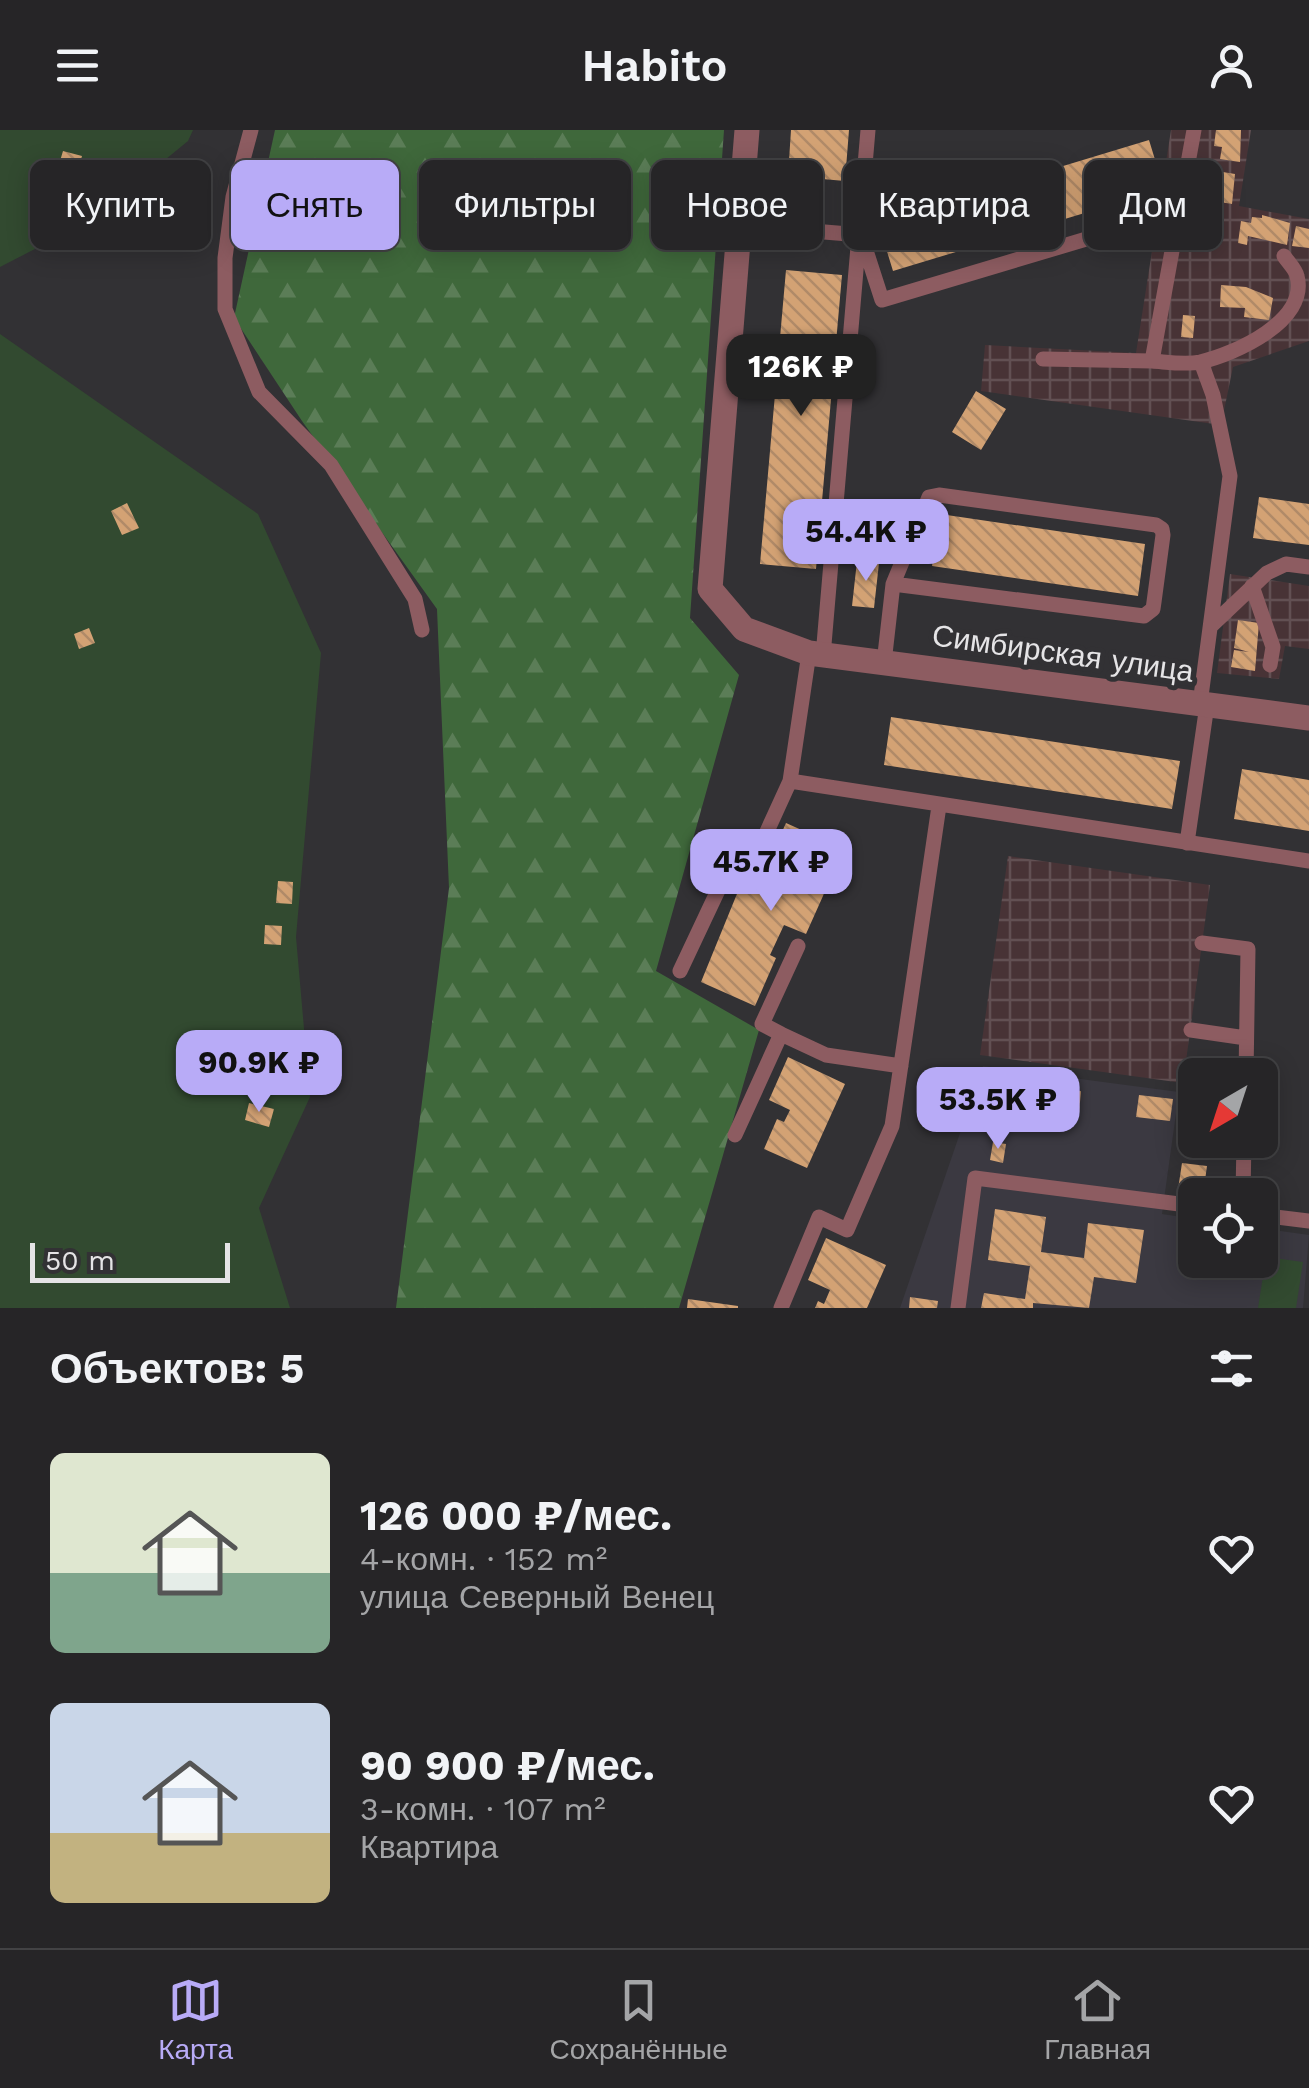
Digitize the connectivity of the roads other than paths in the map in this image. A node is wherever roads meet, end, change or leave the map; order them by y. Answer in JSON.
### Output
{"nodes":[{"id":1,"x":251,"y":130,"type":"edge"},
{"id":2,"x":747,"y":130,"type":"edge"},
{"id":3,"x":868,"y":130,"type":"edge"},
{"id":4,"x":1191,"y":132,"type":"edge"},
{"id":5,"x":744,"y":160,"type":"edge"},
{"id":6,"x":866,"y":160,"type":"edge"},
{"id":7,"x":1187,"y":160,"type":"edge"},
{"id":8,"x":737,"y":250,"type":"edge"},
{"id":9,"x":858,"y":250,"type":"edge"},
{"id":10,"x":865,"y":250,"type":"edge"},
{"id":11,"x":1048,"y":250,"type":"edge"},
{"id":12,"x":1173,"y":250,"type":"edge"},
{"id":13,"x":1284,"y":256,"type":"dead end"},
{"id":14,"x":1043,"y":359,"type":"dead end"},
{"id":15,"x":1152,"y":360,"type":"junction"},
{"id":16,"x":1201,"y":362,"type":"junction"},
{"id":17,"x":1309,"y":567,"type":"edge"},
{"id":18,"x":894,"y":584,"type":"junction"},
{"id":19,"x":1252,"y":586,"type":"junction"},
{"id":20,"x":1212,"y":625,"type":"junction"},
{"id":21,"x":422,"y":630,"type":"dead end"},
{"id":22,"x":816,"y":654,"type":"junction"},
{"id":23,"x":884,"y":662,"type":"junction"},
{"id":24,"x":1270,"y":666,"type":"dead end"},
{"id":25,"x":1204,"y":705,"type":"junction"},
{"id":26,"x":1309,"y":718,"type":"edge"},
{"id":27,"x":790,"y":781,"type":"junction"},
{"id":28,"x":939,"y":806,"type":"junction"},
{"id":29,"x":1187,"y":843,"type":"junction"},
{"id":30,"x":1309,"y":861,"type":"edge"},
{"id":31,"x":1202,"y":943,"type":"dead end"},
{"id":32,"x":798,"y":946,"type":"dead end"},
{"id":33,"x":680,"y":971,"type":"dead end"},
{"id":34,"x":1191,"y":1030,"type":"dead end"},
{"id":35,"x":782,"y":1034,"type":"junction"},
{"id":36,"x":1246,"y":1038,"type":"junction"},
{"id":37,"x":1246,"y":1058,"type":"edge"},
{"id":38,"x":900,"y":1066,"type":"junction"},
{"id":39,"x":735,"y":1136,"type":"dead end"},
{"id":40,"x":1178,"y":1204,"type":"edge"},
{"id":41,"x":1278,"y":1217,"type":"edge"},
{"id":42,"x":1309,"y":1221,"type":"edge"},
{"id":43,"x":781,"y":1308,"type":"edge"},
{"id":44,"x":958,"y":1308,"type":"edge"}],
"edges":[{"from":1,"to":21,"type":"lane"},
{"from":2,"to":5,"type":"street","name":"Симбирская улица"},
{"from":3,"to":6,"type":"lane"},
{"from":4,"to":7,"type":"lane"},
{"from":8,"to":22,"type":"street","name":"Симбирская улица"},
{"from":9,"to":22,"type":"lane"},
{"from":10,"to":11,"type":"lane"},
{"from":12,"to":15,"type":"lane"},
{"from":13,"to":16,"type":"lane"},
{"from":14,"to":15,"type":"lane"},
{"from":15,"to":16,"type":"lane"},
{"from":16,"to":20,"type":"lane"},
{"from":17,"to":19,"type":"lane"},
{"from":18,"to":18,"type":"lane"},
{"from":18,"to":23,"type":"lane"},
{"from":19,"to":20,"type":"lane"},
{"from":19,"to":24,"type":"lane"},
{"from":20,"to":25,"type":"lane"},
{"from":22,"to":23,"type":"street","name":"Симбирская улица"},
{"from":22,"to":27,"type":"lane"},
{"from":23,"to":25,"type":"street","name":"Симбирская улица"},
{"from":25,"to":26,"type":"street","name":"Симбирская улица"},
{"from":25,"to":29,"type":"lane"},
{"from":27,"to":28,"type":"lane"},
{"from":27,"to":33,"type":"lane"},
{"from":28,"to":29,"type":"lane"},
{"from":28,"to":38,"type":"lane"},
{"from":29,"to":30,"type":"lane"},
{"from":31,"to":36,"type":"lane"},
{"from":32,"to":35,"type":"lane"},
{"from":34,"to":36,"type":"lane"},
{"from":35,"to":38,"type":"lane"},
{"from":35,"to":39,"type":"lane"},
{"from":36,"to":37,"type":"lane"},
{"from":38,"to":43,"type":"lane"},
{"from":40,"to":44,"type":"lane"},
{"from":41,"to":42,"type":"lane"}]}
